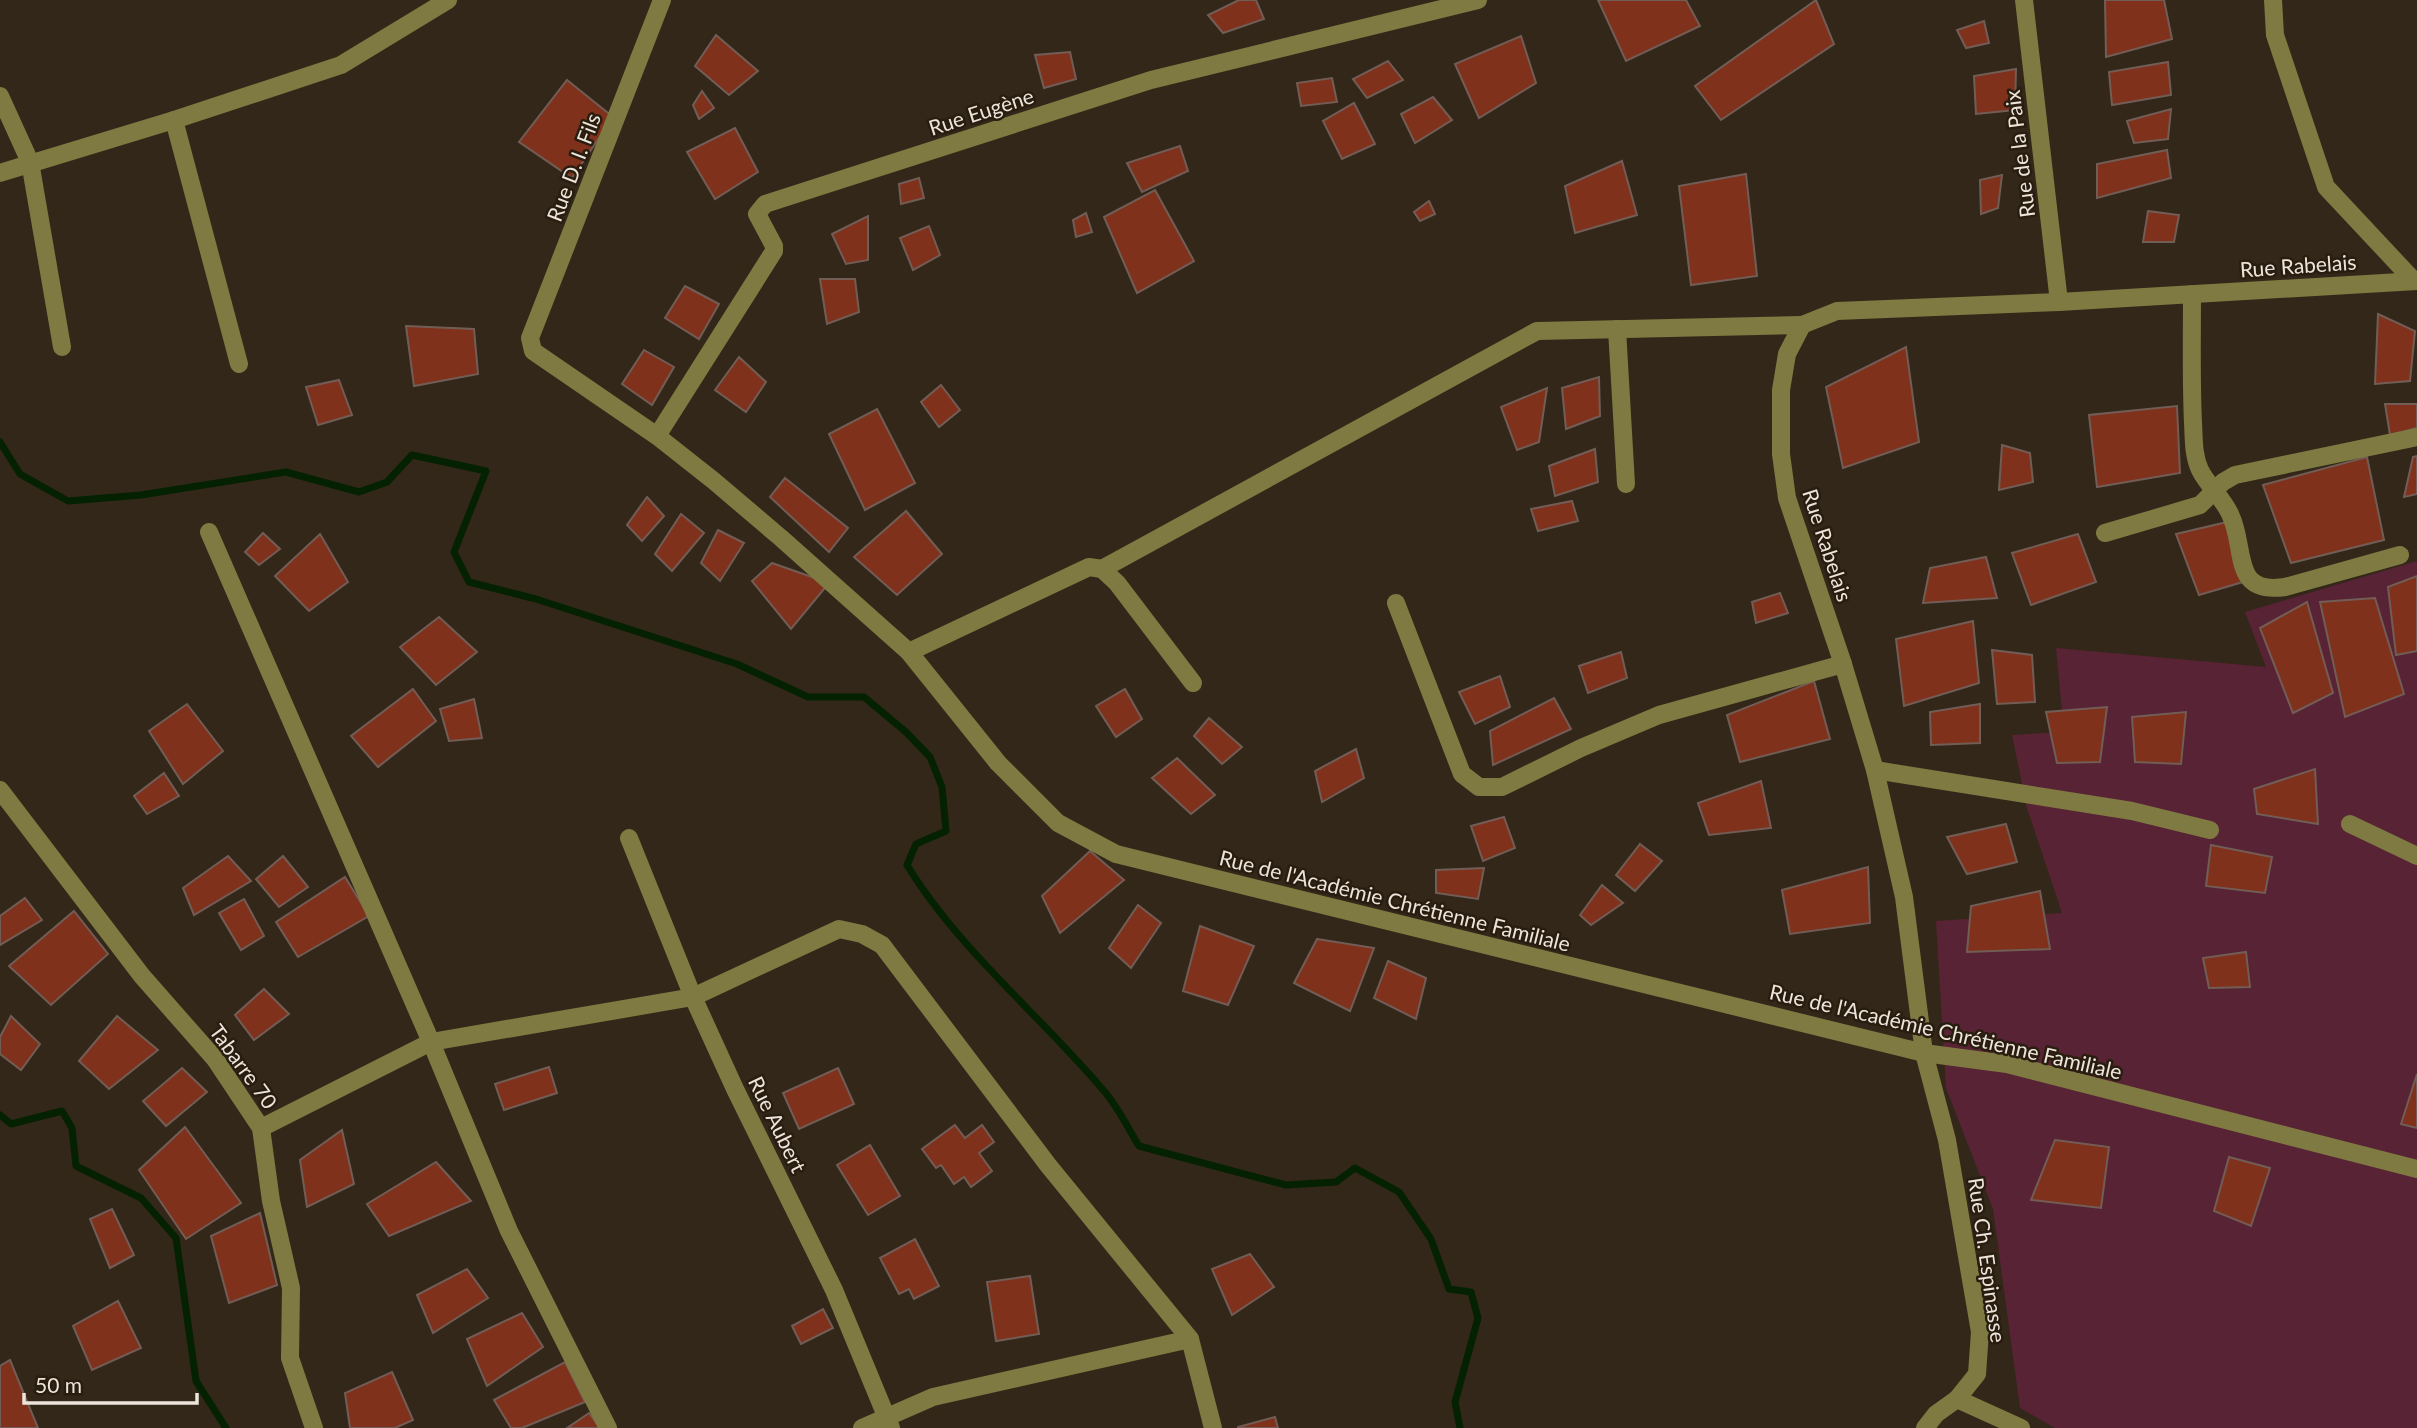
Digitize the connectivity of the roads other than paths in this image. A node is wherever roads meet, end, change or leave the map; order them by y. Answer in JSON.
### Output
{"nodes":[{"id":1,"x":449,"y":0,"type":"edge"},
{"id":2,"x":662,"y":0,"type":"edge"},
{"id":3,"x":1478,"y":0,"type":"edge"},
{"id":4,"x":2024,"y":0,"type":"edge"},
{"id":5,"x":2273,"y":0,"type":"edge"},
{"id":6,"x":0,"y":96,"type":"edge"},
{"id":7,"x":174,"y":120,"type":"junction"},
{"id":8,"x":30,"y":162,"type":"junction"},
{"id":9,"x":0,"y":173,"type":"edge"},
{"id":10,"x":2415,"y":281,"type":"edge"},
{"id":11,"x":2192,"y":294,"type":"junction"},
{"id":12,"x":2059,"y":302,"type":"junction"},
{"id":13,"x":1802,"y":325,"type":"junction"},
{"id":14,"x":1617,"y":329,"type":"junction"},
{"id":15,"x":62,"y":347,"type":"dead end"},
{"id":16,"x":534,"y":351,"type":"joint"},
{"id":17,"x":239,"y":364,"type":"dead end"},
{"id":18,"x":657,"y":436,"type":"junction"},
{"id":19,"x":2417,"y":437,"type":"edge"},
{"id":20,"x":1626,"y":484,"type":"dead end"},
{"id":21,"x":2213,"y":490,"type":"junction"},
{"id":22,"x":209,"y":533,"type":"dead end"},
{"id":23,"x":2105,"y":533,"type":"dead end"},
{"id":24,"x":2400,"y":555,"type":"dead end"},
{"id":25,"x":1102,"y":569,"type":"junction"},
{"id":26,"x":1396,"y":603,"type":"dead end"},
{"id":27,"x":909,"y":652,"type":"junction"},
{"id":28,"x":1843,"y":664,"type":"junction"},
{"id":29,"x":1193,"y":683,"type":"dead end"},
{"id":30,"x":1875,"y":770,"type":"junction"},
{"id":31,"x":0,"y":790,"type":"edge"},
{"id":32,"x":2350,"y":824,"type":"dead end"},
{"id":33,"x":2210,"y":830,"type":"dead end"},
{"id":34,"x":629,"y":838,"type":"dead end"},
{"id":35,"x":2417,"y":856,"type":"edge"},
{"id":36,"x":693,"y":997,"type":"junction"},
{"id":37,"x":431,"y":1042,"type":"junction"},
{"id":38,"x":1924,"y":1053,"type":"junction"},
{"id":39,"x":261,"y":1128,"type":"junction"},
{"id":40,"x":2417,"y":1169,"type":"edge"},
{"id":41,"x":1190,"y":1339,"type":"junction"},
{"id":42,"x":1957,"y":1399,"type":"junction"},
{"id":43,"x":889,"y":1422,"type":"edge"},
{"id":44,"x":314,"y":1428,"type":"edge"},
{"id":45,"x":608,"y":1428,"type":"edge"},
{"id":46,"x":862,"y":1428,"type":"edge"},
{"id":47,"x":1213,"y":1428,"type":"edge"},
{"id":48,"x":1925,"y":1428,"type":"edge"},
{"id":49,"x":2021,"y":1428,"type":"edge"}],
"edges":[{"from":1,"to":7,"type":"street"},
{"from":2,"to":16,"type":"street","name":"Rue D. I. Fils"},
{"from":3,"to":18,"type":"street","name":"Rue Eugène"},
{"from":4,"to":12,"type":"street","name":"Rue de la Paix"},
{"from":5,"to":10,"type":"street"},
{"from":6,"to":8,"type":"street"},
{"from":7,"to":8,"type":"street"},
{"from":7,"to":17,"type":"street"},
{"from":8,"to":9,"type":"street"},
{"from":8,"to":15,"type":"street"},
{"from":10,"to":11,"type":"street","name":"Rue Rabelais"},
{"from":11,"to":12,"type":"street","name":"Rue Rabelais"},
{"from":11,"to":21,"type":"street"},
{"from":12,"to":13,"type":"street","name":"Rue Rabelais"},
{"from":13,"to":14,"type":"street"},
{"from":13,"to":28,"type":"street","name":"Rue Rabelais"},
{"from":14,"to":20,"type":"street"},
{"from":14,"to":25,"type":"street"},
{"from":16,"to":18,"type":"street","name":"Rue de l'Académie Chrétienne Familiale"},
{"from":18,"to":27,"type":"street","name":"Rue de l'Académie Chrétienne Familiale"},
{"from":19,"to":21,"type":"street"},
{"from":21,"to":23,"type":"street"},
{"from":21,"to":24,"type":"street"},
{"from":22,"to":37,"type":"street"},
{"from":25,"to":27,"type":"street"},
{"from":25,"to":29,"type":"street"},
{"from":26,"to":28,"type":"street"},
{"from":27,"to":38,"type":"street","name":"Rue de l'Académie Chrétienne Familiale"},
{"from":28,"to":30,"type":"street","name":"Rue Rabelais"},
{"from":30,"to":33,"type":"street"},
{"from":30,"to":38,"type":"street","name":"Rue Rabelais"},
{"from":31,"to":39,"type":"street","name":"Tabarre 70"},
{"from":32,"to":35,"type":"street"},
{"from":34,"to":36,"type":"street","name":"Rue Aubert"},
{"from":36,"to":37,"type":"street"},
{"from":36,"to":41,"type":"street"},
{"from":36,"to":43,"type":"street","name":"Rue Aubert"},
{"from":37,"to":39,"type":"street"},
{"from":37,"to":45,"type":"street"},
{"from":38,"to":40,"type":"street","name":"Rue de l'Académie Chrétienne Familiale"},
{"from":38,"to":42,"type":"street","name":"Rue Ch. Espinasse"},
{"from":39,"to":44,"type":"street","name":"Tabarre 70"},
{"from":41,"to":43,"type":"street"},
{"from":41,"to":47,"type":"street"},
{"from":42,"to":48,"type":"street","name":"Rue Ch. Espinasse"},
{"from":42,"to":49,"type":"street"},
{"from":43,"to":46,"type":"street"}]}
